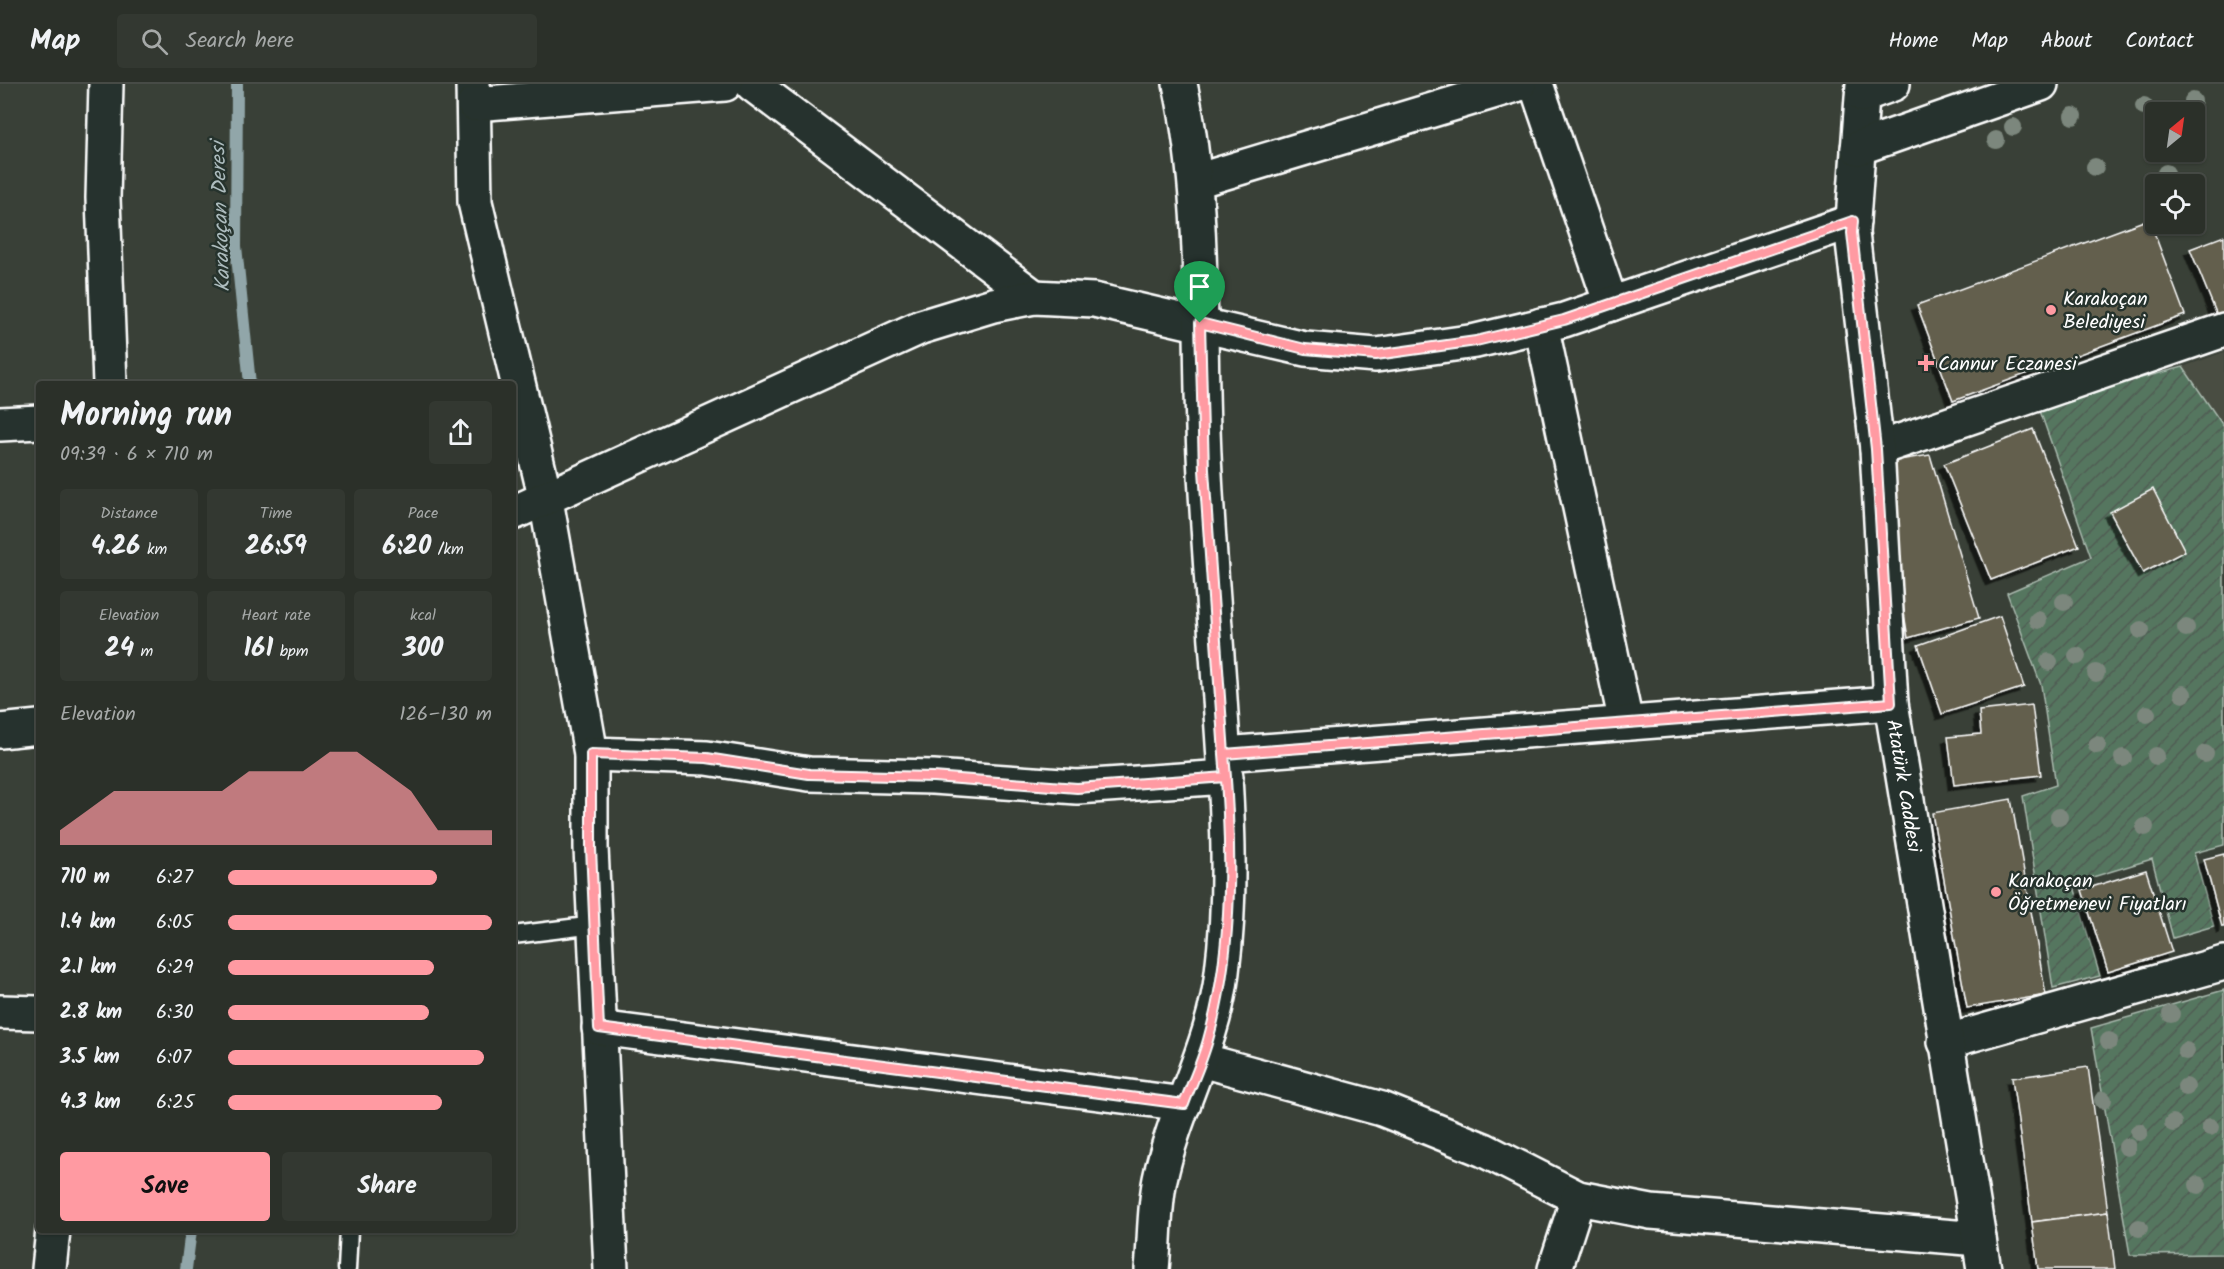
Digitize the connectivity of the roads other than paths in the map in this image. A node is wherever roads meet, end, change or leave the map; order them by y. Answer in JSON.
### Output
{"nodes":[{"id":1,"x":106,"y":84,"type":"edge"},
{"id":2,"x":724,"y":84,"type":"edge"},
{"id":3,"x":752,"y":84,"type":"edge"},
{"id":4,"x":1180,"y":84,"type":"edge"},
{"id":5,"x":1519,"y":84,"type":"edge"},
{"id":6,"x":1536,"y":84,"type":"edge"},
{"id":7,"x":1893,"y":84,"type":"edge"},
{"id":8,"x":2041,"y":84,"type":"edge"},
{"id":9,"x":1863,"y":90,"type":"edge"},
{"id":10,"x":474,"y":94,"type":"edge"},
{"id":11,"x":1858,"y":148,"type":"junction"},
{"id":12,"x":1196,"y":181,"type":"junction"},
{"id":13,"x":1853,"y":221,"type":"junction"},
{"id":14,"x":1034,"y":297,"type":"junction"},
{"id":15,"x":1611,"y":304,"type":"junction"},
{"id":16,"x":1200,"y":323,"type":"junction"},
{"id":17,"x":1541,"y":325,"type":"junction"},
{"id":18,"x":2224,"y":330,"type":"edge"},
{"id":19,"x":110,"y":381,"type":"edge"},
{"id":20,"x":36,"y":422,"type":"edge"},
{"id":21,"x":0,"y":424,"type":"edge"},
{"id":22,"x":1876,"y":449,"type":"junction"},
{"id":23,"x":546,"y":500,"type":"junction"},
{"id":24,"x":516,"y":512,"type":"edge"},
{"id":25,"x":1891,"y":703,"type":"junction"},
{"id":26,"x":1626,"y":723,"type":"junction"},
{"id":27,"x":36,"y":727,"type":"edge"},
{"id":28,"x":0,"y":731,"type":"edge"},
{"id":29,"x":591,"y":754,"type":"junction"},
{"id":30,"x":1225,"y":765,"type":"junction"},
{"id":31,"x":595,"y":925,"type":"junction"},
{"id":32,"x":516,"y":935,"type":"edge"},
{"id":33,"x":2224,"y":963,"type":"edge"},
{"id":34,"x":0,"y":1012,"type":"edge"},
{"id":35,"x":36,"y":1013,"type":"edge"},
{"id":36,"x":599,"y":1028,"type":"junction"},
{"id":37,"x":1945,"y":1042,"type":"junction"},
{"id":38,"x":1201,"y":1060,"type":"junction"},
{"id":39,"x":1184,"y":1104,"type":"junction"},
{"id":40,"x":1578,"y":1198,"type":"junction"},
{"id":41,"x":53,"y":1233,"type":"edge"},
{"id":42,"x":349,"y":1233,"type":"edge"},
{"id":43,"x":1982,"y":1254,"type":"edge"},
{"id":44,"x":49,"y":1269,"type":"edge"},
{"id":45,"x":347,"y":1269,"type":"edge"},
{"id":46,"x":611,"y":1269,"type":"edge"},
{"id":47,"x":1152,"y":1269,"type":"edge"},
{"id":48,"x":1555,"y":1269,"type":"edge"}],
"edges":[{"from":1,"to":19,"type":"street"},
{"from":2,"to":10,"type":"street"},
{"from":3,"to":14,"type":"street"},
{"from":4,"to":12,"type":"street"},
{"from":5,"to":12,"type":"street"},
{"from":6,"to":15,"type":"street"},
{"from":7,"to":9,"type":"street"},
{"from":8,"to":11,"type":"street"},
{"from":9,"to":11,"type":"street","name":"Atatürk Caddesi"},
{"from":10,"to":23,"type":"street"},
{"from":11,"to":13,"type":"street","name":"Atatürk Caddesi"},
{"from":12,"to":16,"type":"street"},
{"from":13,"to":15,"type":"street"},
{"from":13,"to":22,"type":"street","name":"Atatürk Caddesi"},
{"from":14,"to":16,"type":"street"},
{"from":14,"to":23,"type":"street"},
{"from":15,"to":17,"type":"street"},
{"from":16,"to":17,"type":"street"},
{"from":16,"to":30,"type":"street"},
{"from":17,"to":26,"type":"street"},
{"from":18,"to":22,"type":"street"},
{"from":20,"to":21,"type":"street"},
{"from":22,"to":25,"type":"street","name":"Atatürk Caddesi"},
{"from":23,"to":24,"type":"street"},
{"from":23,"to":29,"type":"street"},
{"from":25,"to":26,"type":"street"},
{"from":25,"to":37,"type":"street","name":"Atatürk Caddesi"},
{"from":26,"to":30,"type":"street"},
{"from":27,"to":28,"type":"street"},
{"from":29,"to":30,"type":"street"},
{"from":29,"to":31,"type":"street"},
{"from":30,"to":38,"type":"street"},
{"from":31,"to":32,"type":"lane"},
{"from":31,"to":36,"type":"street"},
{"from":33,"to":37,"type":"street"},
{"from":34,"to":35,"type":"street"},
{"from":36,"to":39,"type":"street"},
{"from":36,"to":46,"type":"street"},
{"from":37,"to":43,"type":"street","name":"Atatürk Caddesi"},
{"from":38,"to":39,"type":"street"},
{"from":38,"to":40,"type":"street"},
{"from":39,"to":47,"type":"street"},
{"from":40,"to":43,"type":"street"},
{"from":40,"to":48,"type":"street"},
{"from":41,"to":44,"type":"street"},
{"from":42,"to":45,"type":"lane"}]}
